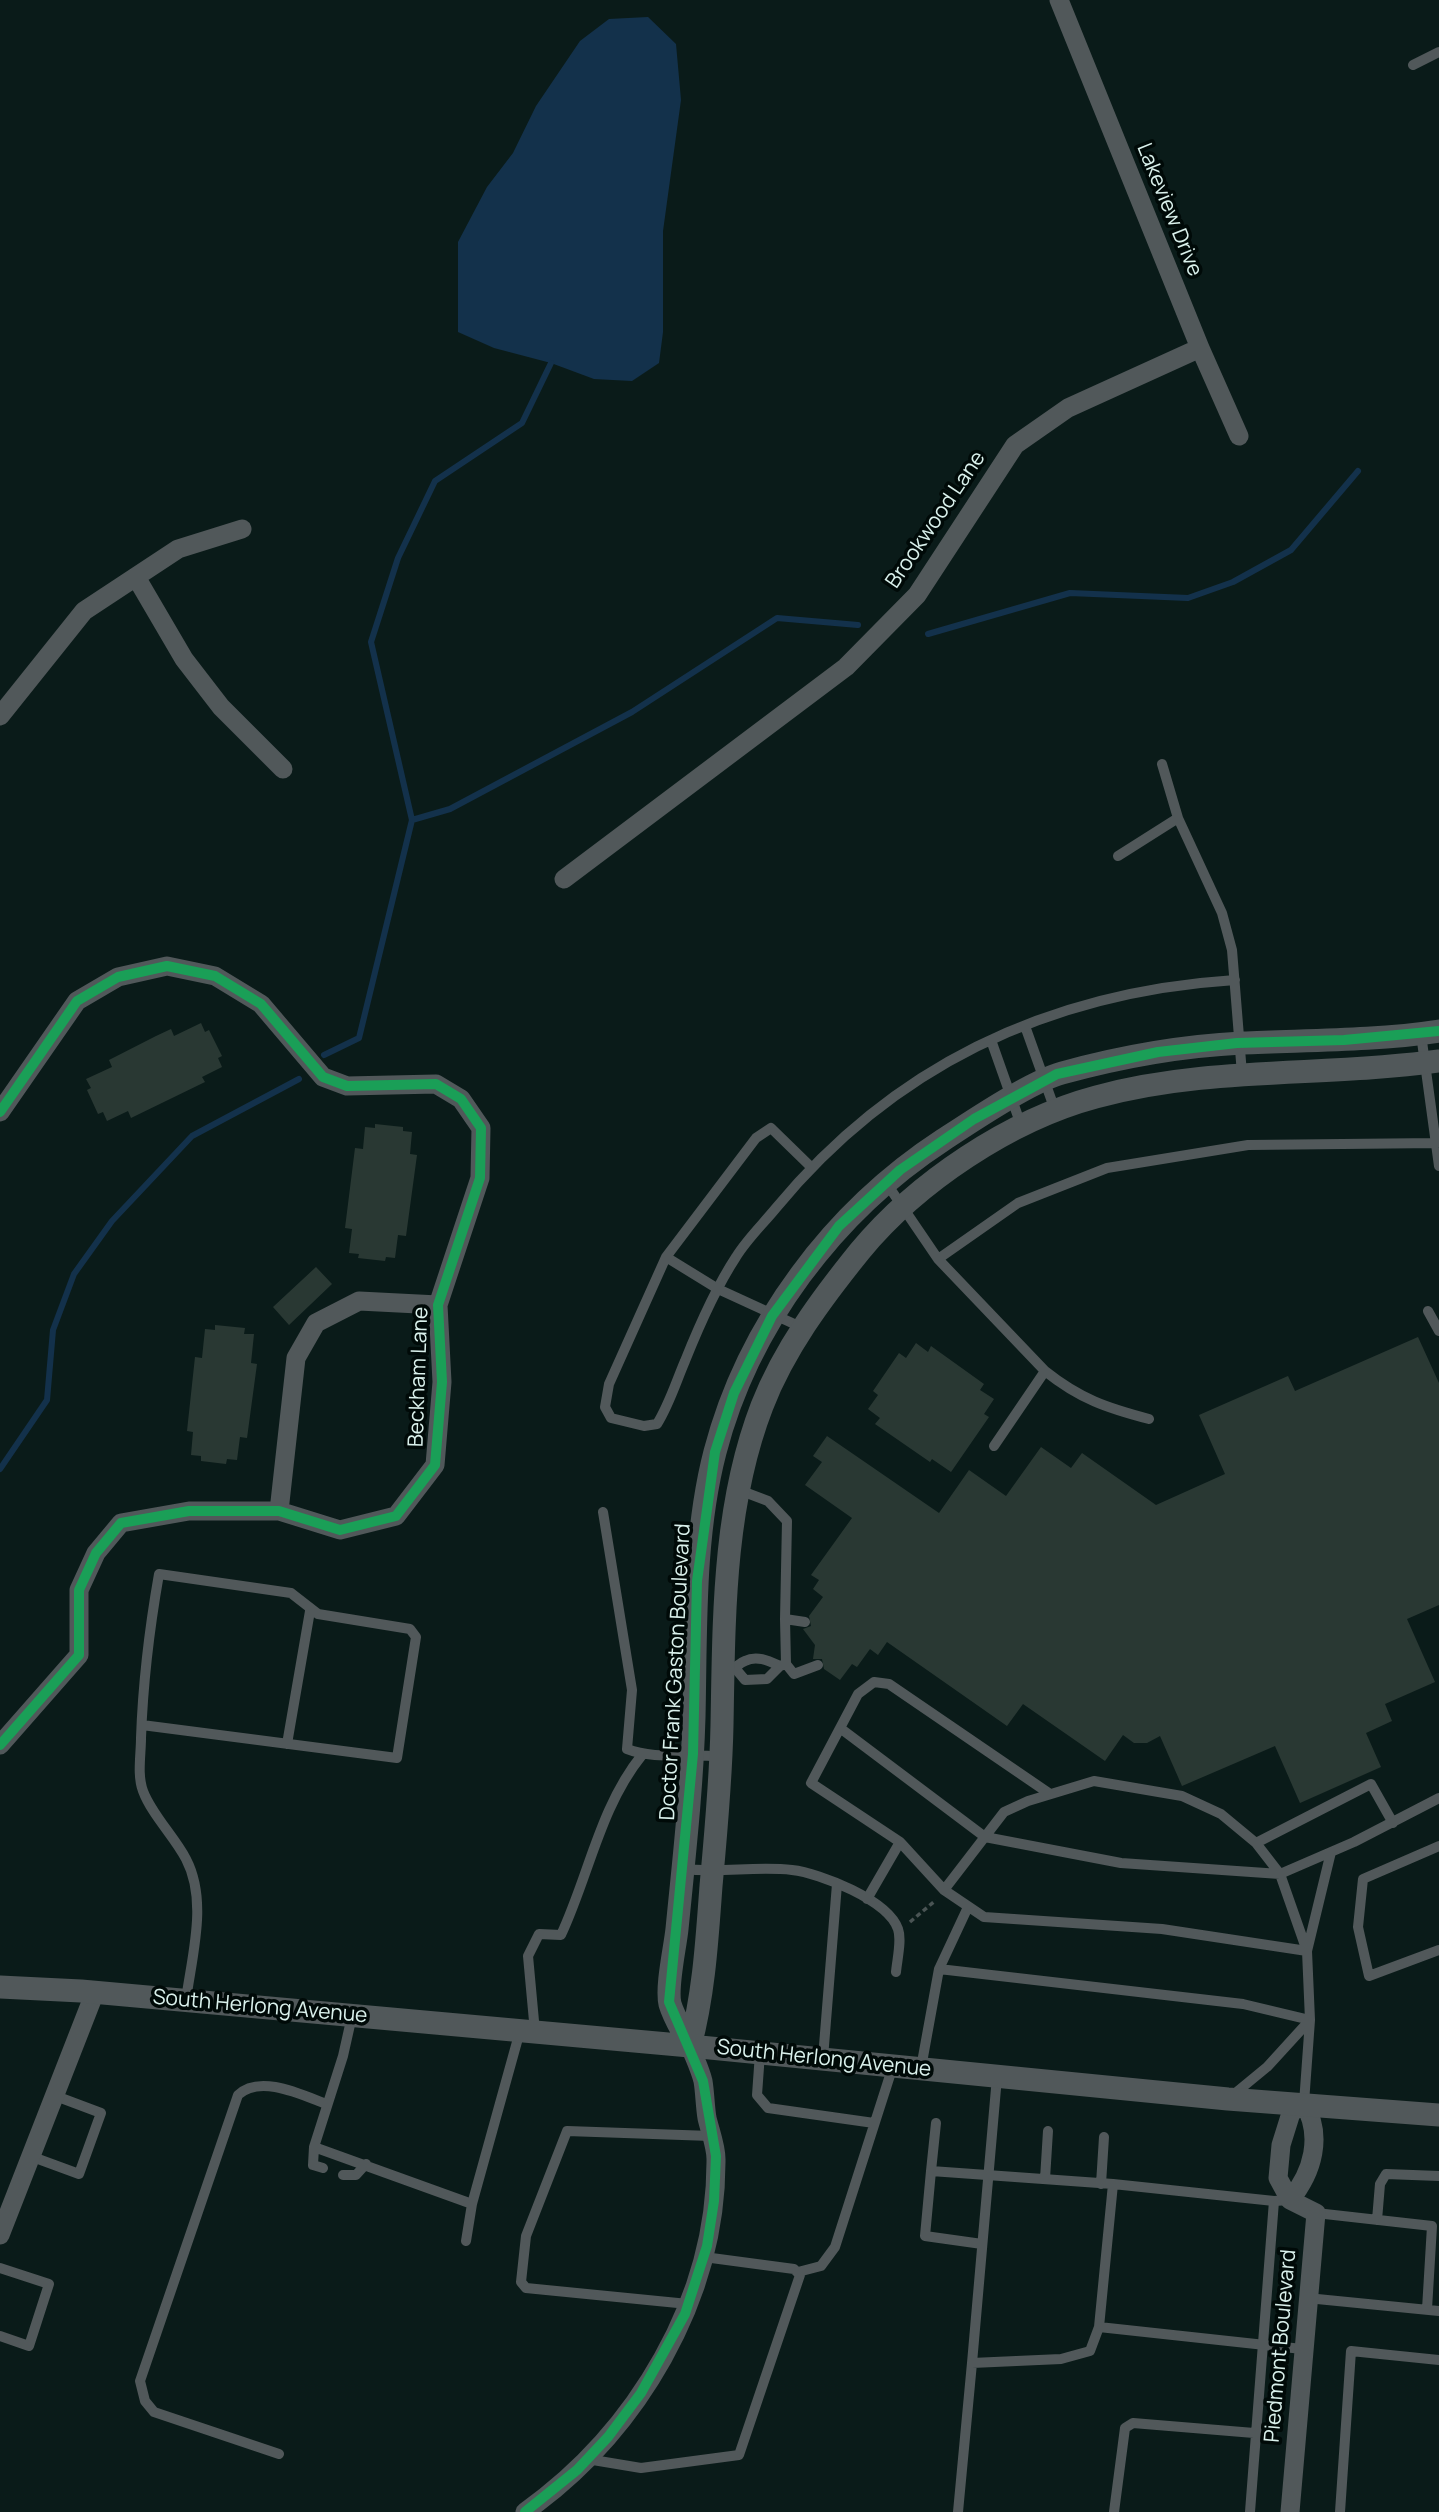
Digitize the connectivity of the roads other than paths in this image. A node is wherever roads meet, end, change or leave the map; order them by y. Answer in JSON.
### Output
{"nodes":[{"id":1,"x":1059,"y":0,"type":"edge"},
{"id":2,"x":1439,"y":51,"type":"edge"},
{"id":3,"x":1413,"y":65,"type":"dead end"},
{"id":4,"x":1200,"y":348,"type":"junction"},
{"id":5,"x":1239,"y":436,"type":"dead end"},
{"id":6,"x":242,"y":530,"type":"dead end"},
{"id":7,"x":136,"y":577,"type":"junction"},
{"id":8,"x":0,"y":716,"type":"edge"},
{"id":9,"x":1162,"y":764,"type":"dead end"},
{"id":10,"x":283,"y":769,"type":"dead end"},
{"id":11,"x":1178,"y":818,"type":"junction"},
{"id":12,"x":1118,"y":856,"type":"dead end"},
{"id":13,"x":564,"y":879,"type":"dead end"},
{"id":14,"x":1235,"y":980,"type":"junction"},
{"id":15,"x":1025,"y":1026,"type":"junction"},
{"id":16,"x":1430,"y":1032,"type":"edge"},
{"id":17,"x":991,"y":1040,"type":"junction"},
{"id":18,"x":1237,"y":1043,"type":"junction"},
{"id":19,"x":1432,"y":1062,"type":"edge"},
{"id":20,"x":1242,"y":1074,"type":"junction"},
{"id":21,"x":1044,"y":1081,"type":"junction"},
{"id":22,"x":1010,"y":1100,"type":"junction"},
{"id":23,"x":1055,"y":1110,"type":"junction"},
{"id":24,"x":0,"y":1112,"type":"edge"},
{"id":25,"x":1021,"y":1125,"type":"junction"},
{"id":26,"x":1437,"y":1143,"type":"junction"},
{"id":27,"x":810,"y":1166,"type":"junction"},
{"id":28,"x":1439,"y":1166,"type":"edge"},
{"id":29,"x":886,"y":1183,"type":"junction"},
{"id":30,"x":901,"y":1208,"type":"junction"},
{"id":31,"x":666,"y":1257,"type":"junction"},
{"id":32,"x":938,"y":1259,"type":"junction"},
{"id":33,"x":718,"y":1289,"type":"junction"},
{"id":34,"x":438,"y":1305,"type":"junction"},
{"id":35,"x":1428,"y":1311,"type":"dead end"},
{"id":36,"x":772,"y":1316,"type":"junction"},
{"id":37,"x":803,"y":1328,"type":"junction"},
{"id":38,"x":1439,"y":1331,"type":"edge"},
{"id":39,"x":1045,"y":1371,"type":"junction"},
{"id":40,"x":1149,"y":1419,"type":"dead end"},
{"id":41,"x":994,"y":1446,"type":"dead end"},
{"id":42,"x":739,"y":1490,"type":"junction"},
{"id":43,"x":279,"y":1511,"type":"junction"},
{"id":44,"x":603,"y":1512,"type":"dead end"},
{"id":45,"x":310,"y":1611,"type":"junction"},
{"id":46,"x":785,"y":1619,"type":"junction"},
{"id":47,"x":805,"y":1622,"type":"dead end"},
{"id":48,"x":783,"y":1665,"type":"junction"},
{"id":49,"x":818,"y":1665,"type":"dead end"},
{"id":50,"x":729,"y":1669,"type":"junction"},
{"id":51,"x":142,"y":1725,"type":"junction"},
{"id":52,"x":840,"y":1728,"type":"junction"},
{"id":53,"x":287,"y":1744,"type":"junction"},
{"id":54,"x":0,"y":1745,"type":"edge"},
{"id":55,"x":693,"y":1754,"type":"junction"},
{"id":56,"x":642,"y":1755,"type":"junction"},
{"id":57,"x":721,"y":1757,"type":"junction"},
{"id":58,"x":1050,"y":1794,"type":"junction"},
{"id":59,"x":1439,"y":1798,"type":"edge"},
{"id":60,"x":1393,"y":1823,"type":"junction"},
{"id":61,"x":985,"y":1837,"type":"junction"},
{"id":62,"x":900,"y":1842,"type":"junction"},
{"id":63,"x":1256,"y":1843,"type":"junction"},
{"id":64,"x":1439,"y":1846,"type":"edge"},
{"id":65,"x":1331,"y":1852,"type":"junction"},
{"id":66,"x":683,"y":1869,"type":"junction"},
{"id":67,"x":712,"y":1872,"type":"junction"},
{"id":68,"x":1280,"y":1874,"type":"junction"},
{"id":69,"x":837,"y":1884,"type":"junction"},
{"id":70,"x":944,"y":1890,"type":"junction"},
{"id":71,"x":867,"y":1899,"type":"junction"},
{"id":72,"x":968,"y":1907,"type":"junction"},
{"id":73,"x":1439,"y":1950,"type":"edge"},
{"id":74,"x":1307,"y":1951,"type":"junction"},
{"id":75,"x":939,"y":1969,"type":"junction"},
{"id":76,"x":896,"y":1972,"type":"dead end"},
{"id":77,"x":1,"y":1989,"type":"edge"},
{"id":78,"x":95,"y":1992,"type":"junction"},
{"id":79,"x":186,"y":2000,"type":"junction"},
{"id":80,"x":352,"y":2016,"type":"junction"},
{"id":81,"x":1310,"y":2020,"type":"junction"},
{"id":82,"x":528,"y":2031,"type":"junction"},
{"id":83,"x":690,"y":2046,"type":"junction"},
{"id":84,"x":760,"y":2053,"type":"junction"},
{"id":85,"x":823,"y":2059,"type":"junction"},
{"id":86,"x":892,"y":2066,"type":"junction"},
{"id":87,"x":920,"y":2068,"type":"junction"},
{"id":88,"x":998,"y":2076,"type":"junction"},
{"id":89,"x":53,"y":2095,"type":"junction"},
{"id":90,"x":1228,"y":2099,"type":"junction"},
{"id":91,"x":1304,"y":2103,"type":"junction"},
{"id":92,"x":326,"y":2104,"type":"junction"},
{"id":93,"x":1439,"y":2115,"type":"edge"},
{"id":94,"x":874,"y":2123,"type":"junction"},
{"id":95,"x":936,"y":2123,"type":"dead end"},
{"id":96,"x":1048,"y":2131,"type":"dead end"},
{"id":97,"x":711,"y":2136,"type":"junction"},
{"id":98,"x":1104,"y":2137,"type":"dead end"},
{"id":99,"x":314,"y":2147,"type":"junction"},
{"id":100,"x":29,"y":2156,"type":"junction"},
{"id":101,"x":366,"y":2164,"type":"junction"},
{"id":102,"x":323,"y":2168,"type":"dead end"},
{"id":103,"x":931,"y":2171,"type":"junction"},
{"id":104,"x":343,"y":2175,"type":"dead end"},
{"id":105,"x":1439,"y":2176,"type":"edge"},
{"id":106,"x":988,"y":2177,"type":"junction"},
{"id":107,"x":1045,"y":2179,"type":"junction"},
{"id":108,"x":1101,"y":2184,"type":"junction"},
{"id":109,"x":1113,"y":2184,"type":"junction"},
{"id":110,"x":1282,"y":2201,"type":"junction"},
{"id":111,"x":472,"y":2204,"type":"junction"},
{"id":112,"x":1316,"y":2213,"type":"junction"},
{"id":113,"x":1377,"y":2220,"type":"junction"},
{"id":114,"x":0,"y":2235,"type":"edge"},
{"id":115,"x":466,"y":2241,"type":"dead end"},
{"id":116,"x":982,"y":2244,"type":"junction"},
{"id":117,"x":704,"y":2257,"type":"junction"},
{"id":118,"x":0,"y":2268,"type":"edge"},
{"id":119,"x":798,"y":2272,"type":"junction"},
{"id":120,"x":1307,"y":2298,"type":"junction"},
{"id":121,"x":689,"y":2304,"type":"junction"},
{"id":122,"x":1427,"y":2309,"type":"junction"},
{"id":123,"x":1439,"y":2311,"type":"edge"},
{"id":124,"x":1100,"y":2327,"type":"junction"},
{"id":125,"x":0,"y":2336,"type":"edge"},
{"id":126,"x":1263,"y":2343,"type":"junction"},
{"id":127,"x":1302,"y":2349,"type":"junction"},
{"id":128,"x":1439,"y":2360,"type":"edge"},
{"id":129,"x":972,"y":2363,"type":"junction"},
{"id":130,"x":1254,"y":2433,"type":"junction"},
{"id":131,"x":279,"y":2454,"type":"dead end"},
{"id":132,"x":587,"y":2459,"type":"junction"},
{"id":133,"x":525,"y":2512,"type":"edge"},
{"id":134,"x":958,"y":2512,"type":"edge"},
{"id":135,"x":1114,"y":2512,"type":"edge"},
{"id":136,"x":1250,"y":2512,"type":"edge"},
{"id":137,"x":1290,"y":2512,"type":"edge"},
{"id":138,"x":1340,"y":2512,"type":"edge"}],
"edges":[{"from":1,"to":4,"type":"street","name":"Lakeview Drive"},
{"from":2,"to":3,"type":"lane"},
{"from":4,"to":5,"type":"street","name":"Lakeview Drive"},
{"from":4,"to":13,"type":"street","name":"Brookwood Lane"},
{"from":6,"to":7,"type":"street"},
{"from":7,"to":8,"type":"street"},
{"from":7,"to":10,"type":"street"},
{"from":9,"to":11,"type":"lane"},
{"from":11,"to":12,"type":"lane"},
{"from":11,"to":14,"type":"lane"},
{"from":14,"to":15,"type":"lane"},
{"from":14,"to":18,"type":"lane"},
{"from":15,"to":17,"type":"lane"},
{"from":15,"to":21,"type":"lane"},
{"from":16,"to":18,"type":"street","name":"Doctor Frank Gaston Boulevard"},
{"from":16,"to":19,"type":"lane"},
{"from":17,"to":22,"type":"lane"},
{"from":17,"to":27,"type":"lane"},
{"from":18,"to":20,"type":"lane"},
{"from":18,"to":21,"type":"street","name":"Doctor Frank Gaston Boulevard"},
{"from":19,"to":20,"type":"street"},
{"from":19,"to":26,"type":"lane"},
{"from":20,"to":23,"type":"street"},
{"from":21,"to":22,"type":"street","name":"Doctor Frank Gaston Boulevard"},
{"from":21,"to":23,"type":"lane"},
{"from":22,"to":25,"type":"lane"},
{"from":22,"to":29,"type":"street","name":"Doctor Frank Gaston Boulevard"},
{"from":23,"to":25,"type":"street"},
{"from":24,"to":34,"type":"street","name":"Beckham Lane"},
{"from":25,"to":30,"type":"street"},
{"from":26,"to":28,"type":"lane"},
{"from":26,"to":32,"type":"lane"},
{"from":27,"to":31,"type":"lane"},
{"from":27,"to":33,"type":"lane"},
{"from":29,"to":30,"type":"lane"},
{"from":29,"to":36,"type":"street","name":"Doctor Frank Gaston Boulevard"},
{"from":30,"to":32,"type":"lane"},
{"from":30,"to":37,"type":"street"},
{"from":31,"to":33,"type":"lane"},
{"from":31,"to":33,"type":"lane"},
{"from":32,"to":39,"type":"lane"},
{"from":33,"to":36,"type":"lane"},
{"from":34,"to":43,"type":"street","name":"Beckham Lane"},
{"from":34,"to":43,"type":"street","name":"Beckham Lane"},
{"from":35,"to":38,"type":"lane"},
{"from":36,"to":37,"type":"lane"},
{"from":36,"to":55,"type":"street","name":"Doctor Frank Gaston Boulevard"},
{"from":37,"to":42,"type":"street"},
{"from":39,"to":40,"type":"lane"},
{"from":39,"to":41,"type":"lane"},
{"from":42,"to":46,"type":"lane"},
{"from":42,"to":50,"type":"street"},
{"from":43,"to":54,"type":"street","name":"Beckham Lane"},
{"from":44,"to":56,"type":"lane"},
{"from":45,"to":51,"type":"lane"},
{"from":45,"to":53,"type":"lane"},
{"from":45,"to":53,"type":"lane"},
{"from":46,"to":47,"type":"lane"},
{"from":46,"to":48,"type":"lane"},
{"from":48,"to":49,"type":"lane"},
{"from":48,"to":50,"type":"lane"},
{"from":48,"to":50,"type":"lane"},
{"from":50,"to":57,"type":"street"},
{"from":51,"to":53,"type":"lane"},
{"from":51,"to":79,"type":"lane"},
{"from":52,"to":58,"type":"lane"},
{"from":52,"to":61,"type":"lane"},
{"from":52,"to":62,"type":"lane"},
{"from":55,"to":56,"type":"lane"},
{"from":55,"to":57,"type":"lane"},
{"from":55,"to":66,"type":"street","name":"Doctor Frank Gaston Boulevard"},
{"from":56,"to":82,"type":"lane"},
{"from":57,"to":67,"type":"street"},
{"from":58,"to":61,"type":"lane"},
{"from":58,"to":63,"type":"lane"},
{"from":59,"to":60,"type":"lane"},
{"from":60,"to":63,"type":"lane"},
{"from":60,"to":65,"type":"lane"},
{"from":61,"to":68,"type":"lane"},
{"from":61,"to":70,"type":"lane"},
{"from":62,"to":70,"type":"lane"},
{"from":62,"to":71,"type":"lane"},
{"from":63,"to":68,"type":"lane"},
{"from":64,"to":73,"type":"lane"},
{"from":65,"to":68,"type":"lane"},
{"from":65,"to":74,"type":"lane"},
{"from":66,"to":67,"type":"lane"},
{"from":66,"to":83,"type":"street","name":"Doctor Frank Gaston Boulevard"},
{"from":67,"to":69,"type":"lane"},
{"from":67,"to":83,"type":"street"},
{"from":68,"to":74,"type":"lane"},
{"from":69,"to":71,"type":"lane"},
{"from":69,"to":85,"type":"lane"},
{"from":70,"to":72,"type":"lane"},
{"from":71,"to":76,"type":"lane"},
{"from":72,"to":74,"type":"lane"},
{"from":72,"to":75,"type":"lane"},
{"from":74,"to":81,"type":"lane"},
{"from":75,"to":81,"type":"lane"},
{"from":75,"to":87,"type":"lane"},
{"from":77,"to":78,"type":"street","name":"South Herlong Avenue"},
{"from":78,"to":79,"type":"street","name":"South Herlong Avenue"},
{"from":78,"to":89,"type":"street"},
{"from":79,"to":80,"type":"street","name":"South Herlong Avenue"},
{"from":80,"to":82,"type":"street","name":"South Herlong Avenue"},
{"from":80,"to":92,"type":"lane"},
{"from":81,"to":90,"type":"lane"},
{"from":81,"to":91,"type":"lane"},
{"from":82,"to":83,"type":"street","name":"South Herlong Avenue"},
{"from":82,"to":111,"type":"lane"},
{"from":83,"to":84,"type":"street","name":"South Herlong Avenue"},
{"from":83,"to":97,"type":"street"},
{"from":84,"to":85,"type":"street","name":"South Herlong Avenue"},
{"from":84,"to":94,"type":"lane"},
{"from":85,"to":86,"type":"street","name":"South Herlong Avenue"},
{"from":86,"to":87,"type":"street","name":"South Herlong Avenue"},
{"from":86,"to":94,"type":"lane"},
{"from":87,"to":88,"type":"street","name":"South Herlong Avenue"},
{"from":88,"to":90,"type":"street","name":"South Herlong Avenue"},
{"from":88,"to":106,"type":"lane"},
{"from":89,"to":100,"type":"street"},
{"from":89,"to":100,"type":"lane"},
{"from":90,"to":91,"type":"street","name":"South Herlong Avenue"},
{"from":91,"to":93,"type":"street","name":"South Herlong Avenue"},
{"from":91,"to":110,"type":"street","name":"Piedmont Boulevard"},
{"from":91,"to":110,"type":"street","name":"Piedmont Boulevard"},
{"from":92,"to":99,"type":"lane"},
{"from":92,"to":131,"type":"lane"},
{"from":94,"to":119,"type":"lane"},
{"from":95,"to":103,"type":"lane"},
{"from":96,"to":107,"type":"lane"},
{"from":97,"to":117,"type":"street"},
{"from":97,"to":121,"type":"lane"},
{"from":98,"to":108,"type":"lane"},
{"from":99,"to":101,"type":"lane"},
{"from":99,"to":102,"type":"lane"},
{"from":100,"to":114,"type":"street"},
{"from":101,"to":104,"type":"lane"},
{"from":101,"to":111,"type":"lane"},
{"from":103,"to":106,"type":"lane"},
{"from":103,"to":116,"type":"lane"},
{"from":105,"to":113,"type":"lane"},
{"from":106,"to":107,"type":"lane"},
{"from":106,"to":116,"type":"lane"},
{"from":107,"to":108,"type":"lane"},
{"from":108,"to":109,"type":"lane"},
{"from":109,"to":110,"type":"lane"},
{"from":109,"to":124,"type":"lane"},
{"from":110,"to":112,"type":"street"},
{"from":110,"to":126,"type":"lane","name":"Piedmont Boulevard"},
{"from":111,"to":115,"type":"lane"},
{"from":112,"to":113,"type":"lane"},
{"from":112,"to":120,"type":"street","name":"Piedmont Boulevard"},
{"from":113,"to":122,"type":"lane"},
{"from":116,"to":129,"type":"lane"},
{"from":117,"to":119,"type":"lane"},
{"from":117,"to":121,"type":"street"},
{"from":118,"to":125,"type":"lane"},
{"from":119,"to":132,"type":"lane"},
{"from":120,"to":122,"type":"lane"},
{"from":120,"to":127,"type":"street","name":"Piedmont Boulevard"},
{"from":121,"to":132,"type":"street"},
{"from":122,"to":123,"type":"lane"},
{"from":124,"to":126,"type":"lane"},
{"from":124,"to":129,"type":"lane"},
{"from":126,"to":127,"type":"lane"},
{"from":126,"to":130,"type":"lane","name":"Piedmont Boulevard"},
{"from":127,"to":137,"type":"street","name":"Piedmont Boulevard"},
{"from":128,"to":138,"type":"lane"},
{"from":129,"to":134,"type":"lane"},
{"from":130,"to":135,"type":"lane"},
{"from":130,"to":136,"type":"lane","name":"Piedmont Boulevard"},
{"from":132,"to":133,"type":"street"}]}
